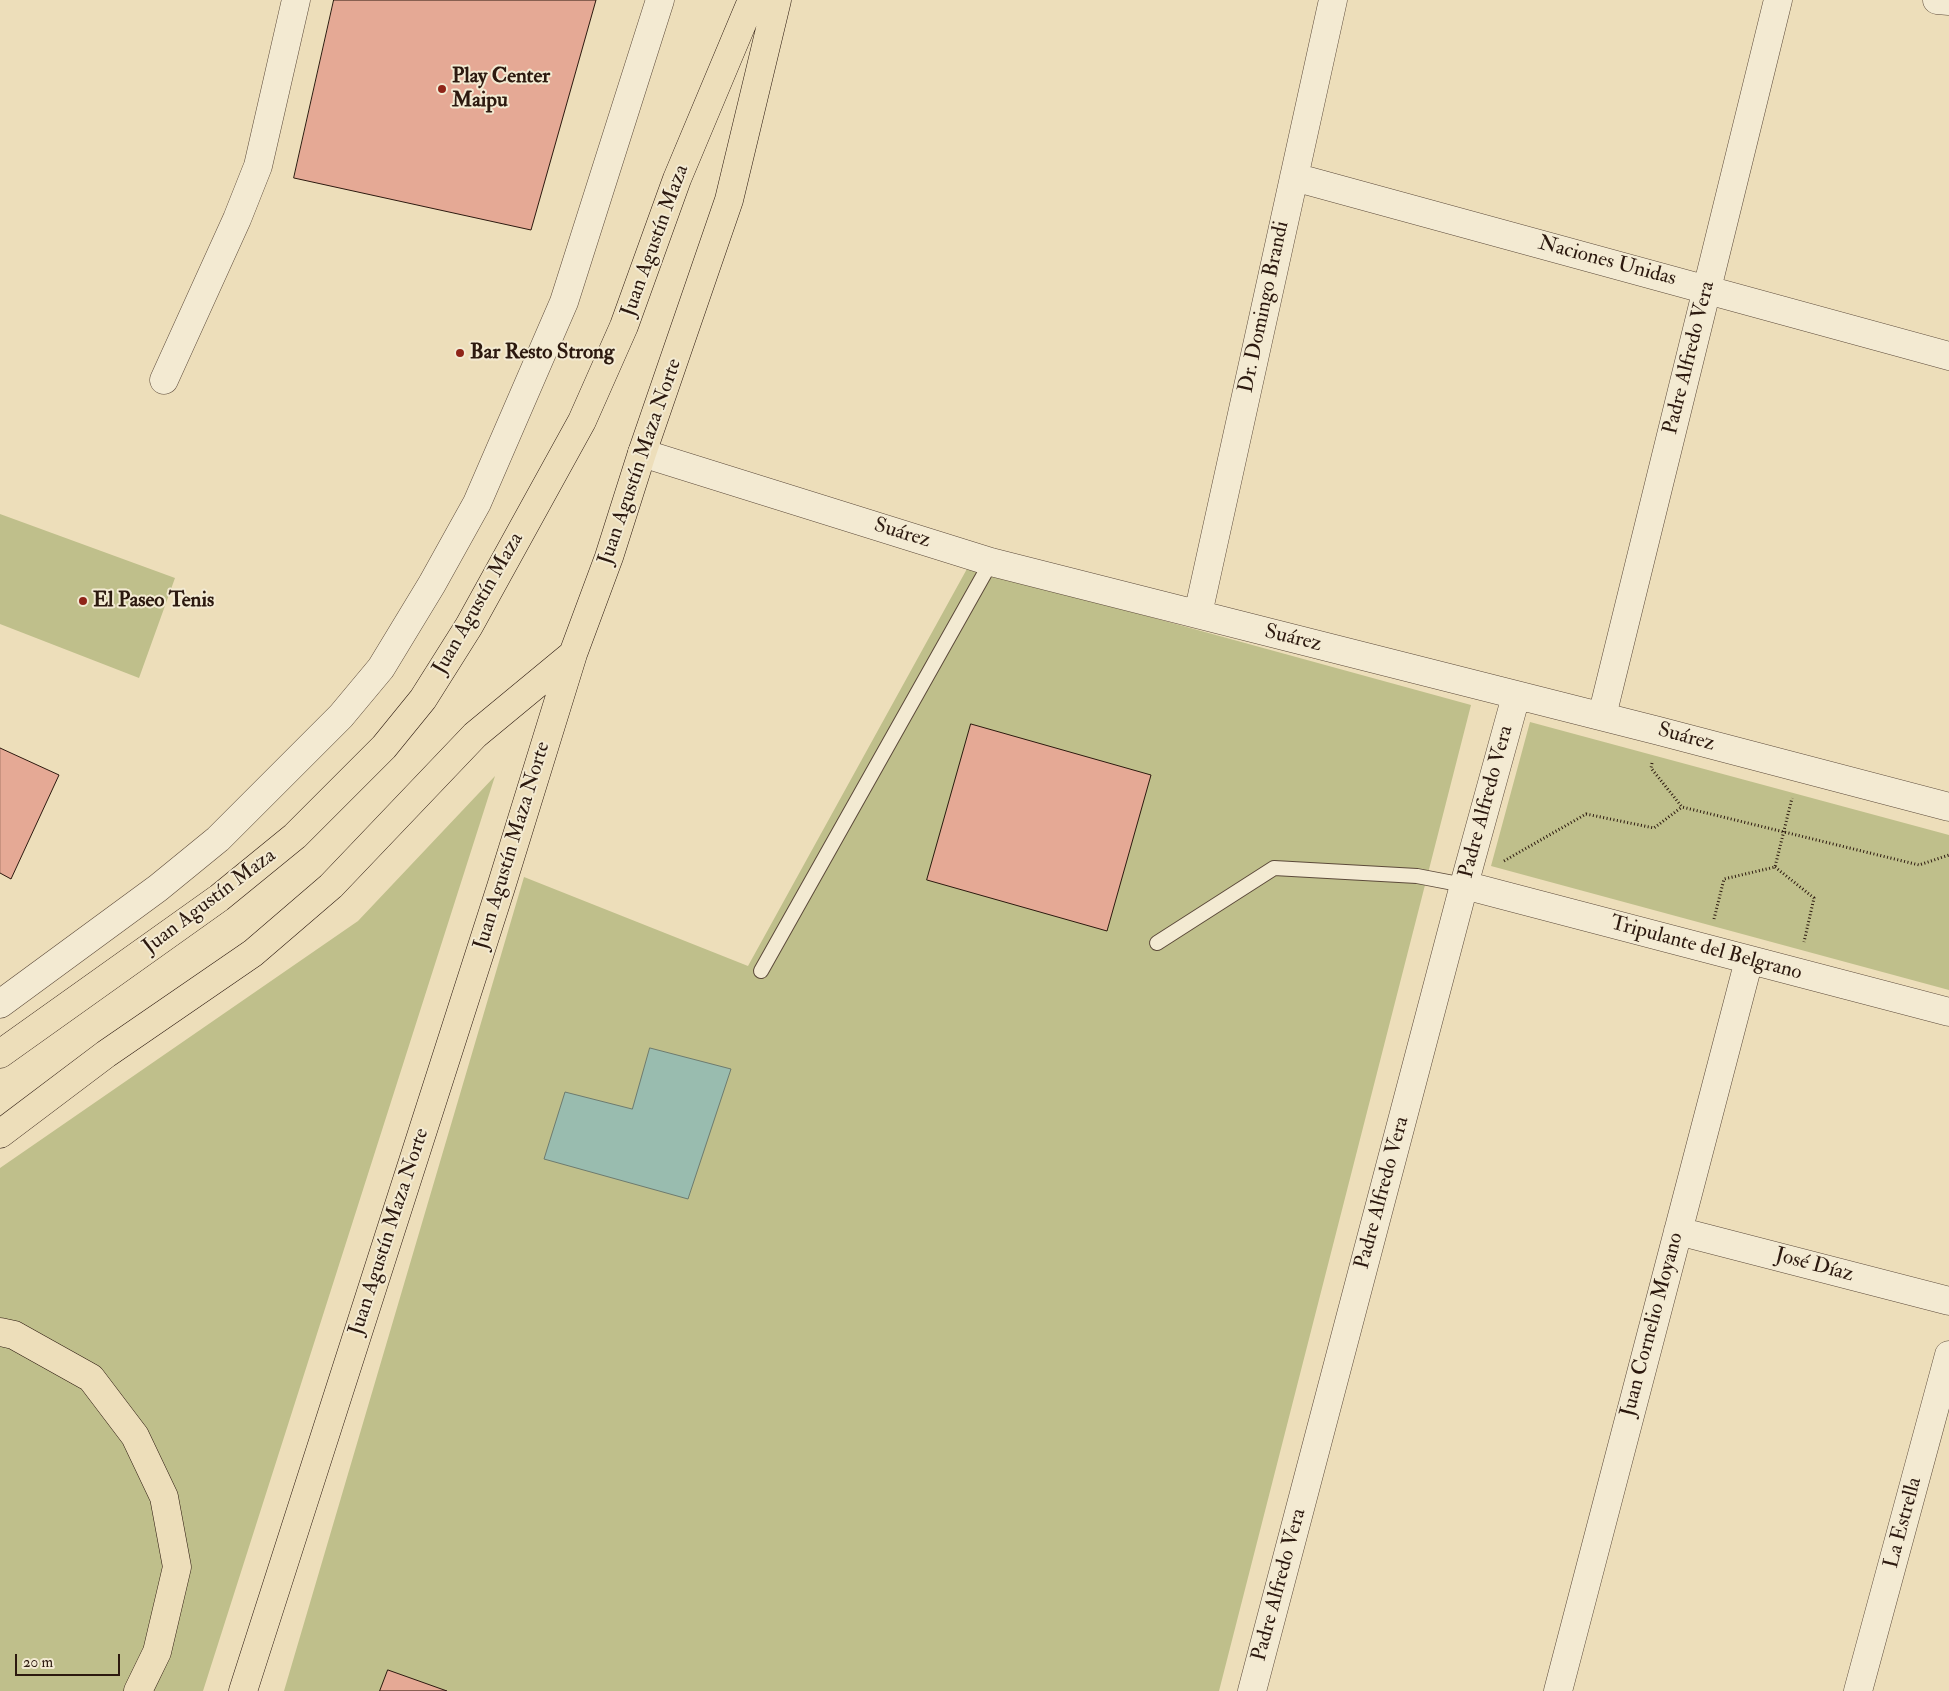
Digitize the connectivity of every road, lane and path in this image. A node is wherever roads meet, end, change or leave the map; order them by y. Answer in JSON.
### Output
{"nodes":[{"id":1,"x":296,"y":0,"type":"edge"},
{"id":2,"x":660,"y":0,"type":"edge"},
{"id":3,"x":752,"y":0,"type":"edge"},
{"id":4,"x":777,"y":0,"type":"edge"},
{"id":5,"x":1333,"y":0,"type":"edge"},
{"id":6,"x":1778,"y":0,"type":"edge"},
{"id":7,"x":1938,"y":0,"type":"edge"},
{"id":8,"x":1949,"y":1,"type":"edge"},
{"id":9,"x":1294,"y":176,"type":"junction"},
{"id":10,"x":1707,"y":290,"type":"junction"},
{"id":11,"x":1949,"y":356,"type":"edge"},
{"id":12,"x":164,"y":380,"type":"dead end"},
{"id":13,"x":642,"y":453,"type":"junction"},
{"id":14,"x":992,"y":562,"type":"junction"},
{"id":15,"x":1198,"y":614,"type":"junction"},
{"id":16,"x":572,"y":654,"type":"junction"},
{"id":17,"x":1516,"y":696,"type":"junction"},
{"id":18,"x":1602,"y":716,"type":"junction"},
{"id":19,"x":1660,"y":731,"type":"junction"},
{"id":20,"x":1800,"y":769,"type":"junction"},
{"id":21,"x":1682,"y":807,"type":"junction"},
{"id":22,"x":1949,"y":807,"type":"edge"},
{"id":23,"x":1784,"y":832,"type":"junction"},
{"id":24,"x":1949,"y":855,"type":"edge"},
{"id":25,"x":1775,"y":867,"type":"junction"},
{"id":26,"x":1464,"y":885,"type":"junction"},
{"id":27,"x":1157,"y":943,"type":"dead end"},
{"id":28,"x":1705,"y":949,"type":"junction"},
{"id":29,"x":1748,"y":960,"type":"junction"},
{"id":30,"x":761,"y":971,"type":"dead end"},
{"id":31,"x":1798,"y":972,"type":"junction"},
{"id":32,"x":0,"y":1004,"type":"edge"},
{"id":33,"x":1949,"y":1012,"type":"edge"},
{"id":34,"x":0,"y":1054,"type":"edge"},
{"id":35,"x":0,"y":1134,"type":"edge"},
{"id":36,"x":1678,"y":1231,"type":"junction"},
{"id":37,"x":1949,"y":1301,"type":"edge"},
{"id":38,"x":0,"y":1332,"type":"edge"},
{"id":39,"x":1949,"y":1355,"type":"edge"},
{"id":40,"x":138,"y":1691,"type":"edge"},
{"id":41,"x":243,"y":1691,"type":"edge"},
{"id":42,"x":1252,"y":1691,"type":"edge"},
{"id":43,"x":1558,"y":1691,"type":"edge"},
{"id":44,"x":1858,"y":1691,"type":"edge"}],
"edges":[{"from":1,"to":12,"type":"street"},
{"from":2,"to":32,"type":"street"},
{"from":3,"to":34,"type":"main road","name":"Juan Agustín Maza"},
{"from":4,"to":13,"type":"main road","name":"Juan Agustín Maza Norte"},
{"from":5,"to":9,"type":"street","name":"Dr. Domingo Brandi"},
{"from":6,"to":10,"type":"street","name":"Padre Alfredo Vera"},
{"from":7,"to":8,"type":"street"},
{"from":9,"to":10,"type":"street","name":"Naciones Unidas"},
{"from":9,"to":15,"type":"street","name":"Dr. Domingo Brandi"},
{"from":10,"to":11,"type":"street","name":"Naciones Unidas"},
{"from":10,"to":18,"type":"street","name":"Padre Alfredo Vera"},
{"from":13,"to":14,"type":"street","name":"Suárez"},
{"from":13,"to":16,"type":"main road","name":"Juan Agustín Maza Norte"},
{"from":14,"to":15,"type":"street","name":"Suárez"},
{"from":14,"to":30,"type":"lane"},
{"from":15,"to":17,"type":"street","name":"Suárez"},
{"from":16,"to":35,"type":"main road"},
{"from":16,"to":41,"type":"main road","name":"Juan Agustín Maza Norte"},
{"from":17,"to":18,"type":"street","name":"Suárez"},
{"from":17,"to":26,"type":"street","name":"Padre Alfredo Vera"},
{"from":18,"to":19,"type":"street","name":"Suárez"},
{"from":19,"to":20,"type":"street","name":"Suárez"},
{"from":19,"to":21,"type":"path"},
{"from":20,"to":22,"type":"street","name":"Suárez"},
{"from":20,"to":23,"type":"path"},
{"from":21,"to":23,"type":"path"},
{"from":21,"to":26,"type":"path"},
{"from":23,"to":24,"type":"path"},
{"from":23,"to":25,"type":"path"},
{"from":25,"to":28,"type":"path"},
{"from":25,"to":31,"type":"path"},
{"from":26,"to":27,"type":"lane"},
{"from":26,"to":28,"type":"street","name":"Tripulante del Belgrano"},
{"from":26,"to":42,"type":"street","name":"Padre Alfredo Vera"},
{"from":28,"to":29,"type":"street","name":"Tripulante del Belgrano"},
{"from":29,"to":31,"type":"street","name":"Tripulante del Belgrano"},
{"from":29,"to":36,"type":"street","name":"Juan Cornelio Moyano"},
{"from":31,"to":33,"type":"street","name":"Tripulante del Belgrano"},
{"from":36,"to":37,"type":"street","name":"José Díaz"},
{"from":36,"to":43,"type":"street","name":"Juan Cornelio Moyano"},
{"from":38,"to":40,"type":"main road"},
{"from":39,"to":44,"type":"street","name":"La Estrella"}]}
